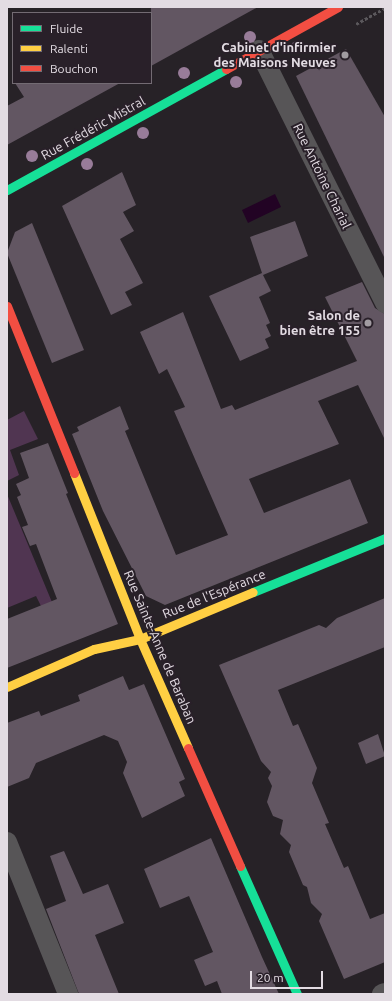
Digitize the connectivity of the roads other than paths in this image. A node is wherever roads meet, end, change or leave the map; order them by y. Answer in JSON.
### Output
{"nodes":[{"id":1,"x":338,"y":7,"type":"edge"},
{"id":2,"x":259,"y":50,"type":"junction"},
{"id":3,"x":7,"y":190,"type":"edge"},
{"id":4,"x":385,"y":303,"type":"edge"},
{"id":5,"x":7,"y":306,"type":"edge"},
{"id":6,"x":385,"y":538,"type":"edge"},
{"id":7,"x":140,"y":639,"type":"junction"},
{"id":8,"x":7,"y":687,"type":"edge"},
{"id":9,"x":7,"y":842,"type":"edge"},
{"id":10,"x":385,"y":993,"type":"edge"},
{"id":11,"x":68,"y":994,"type":"edge"},
{"id":12,"x":296,"y":994,"type":"edge"},
{"id":13,"x":382,"y":994,"type":"edge"}],
"edges":[{"from":1,"to":2,"type":"street","name":"Rue Frédéric Mistral"},
{"from":2,"to":3,"type":"street","name":"Rue Frédéric Mistral"},
{"from":2,"to":4,"type":"street","name":"Rue Antoine Charial"},
{"from":5,"to":7,"type":"street","name":"Rue Sainte-Anne de Baraban"},
{"from":6,"to":7,"type":"street","name":"Rue de l'Espérance"},
{"from":7,"to":8,"type":"street","name":"Rue de l'Espérance"},
{"from":7,"to":12,"type":"street","name":"Rue Sainte-Anne de Baraban"},
{"from":9,"to":11,"type":"street"},
{"from":10,"to":13,"type":"street"}]}
